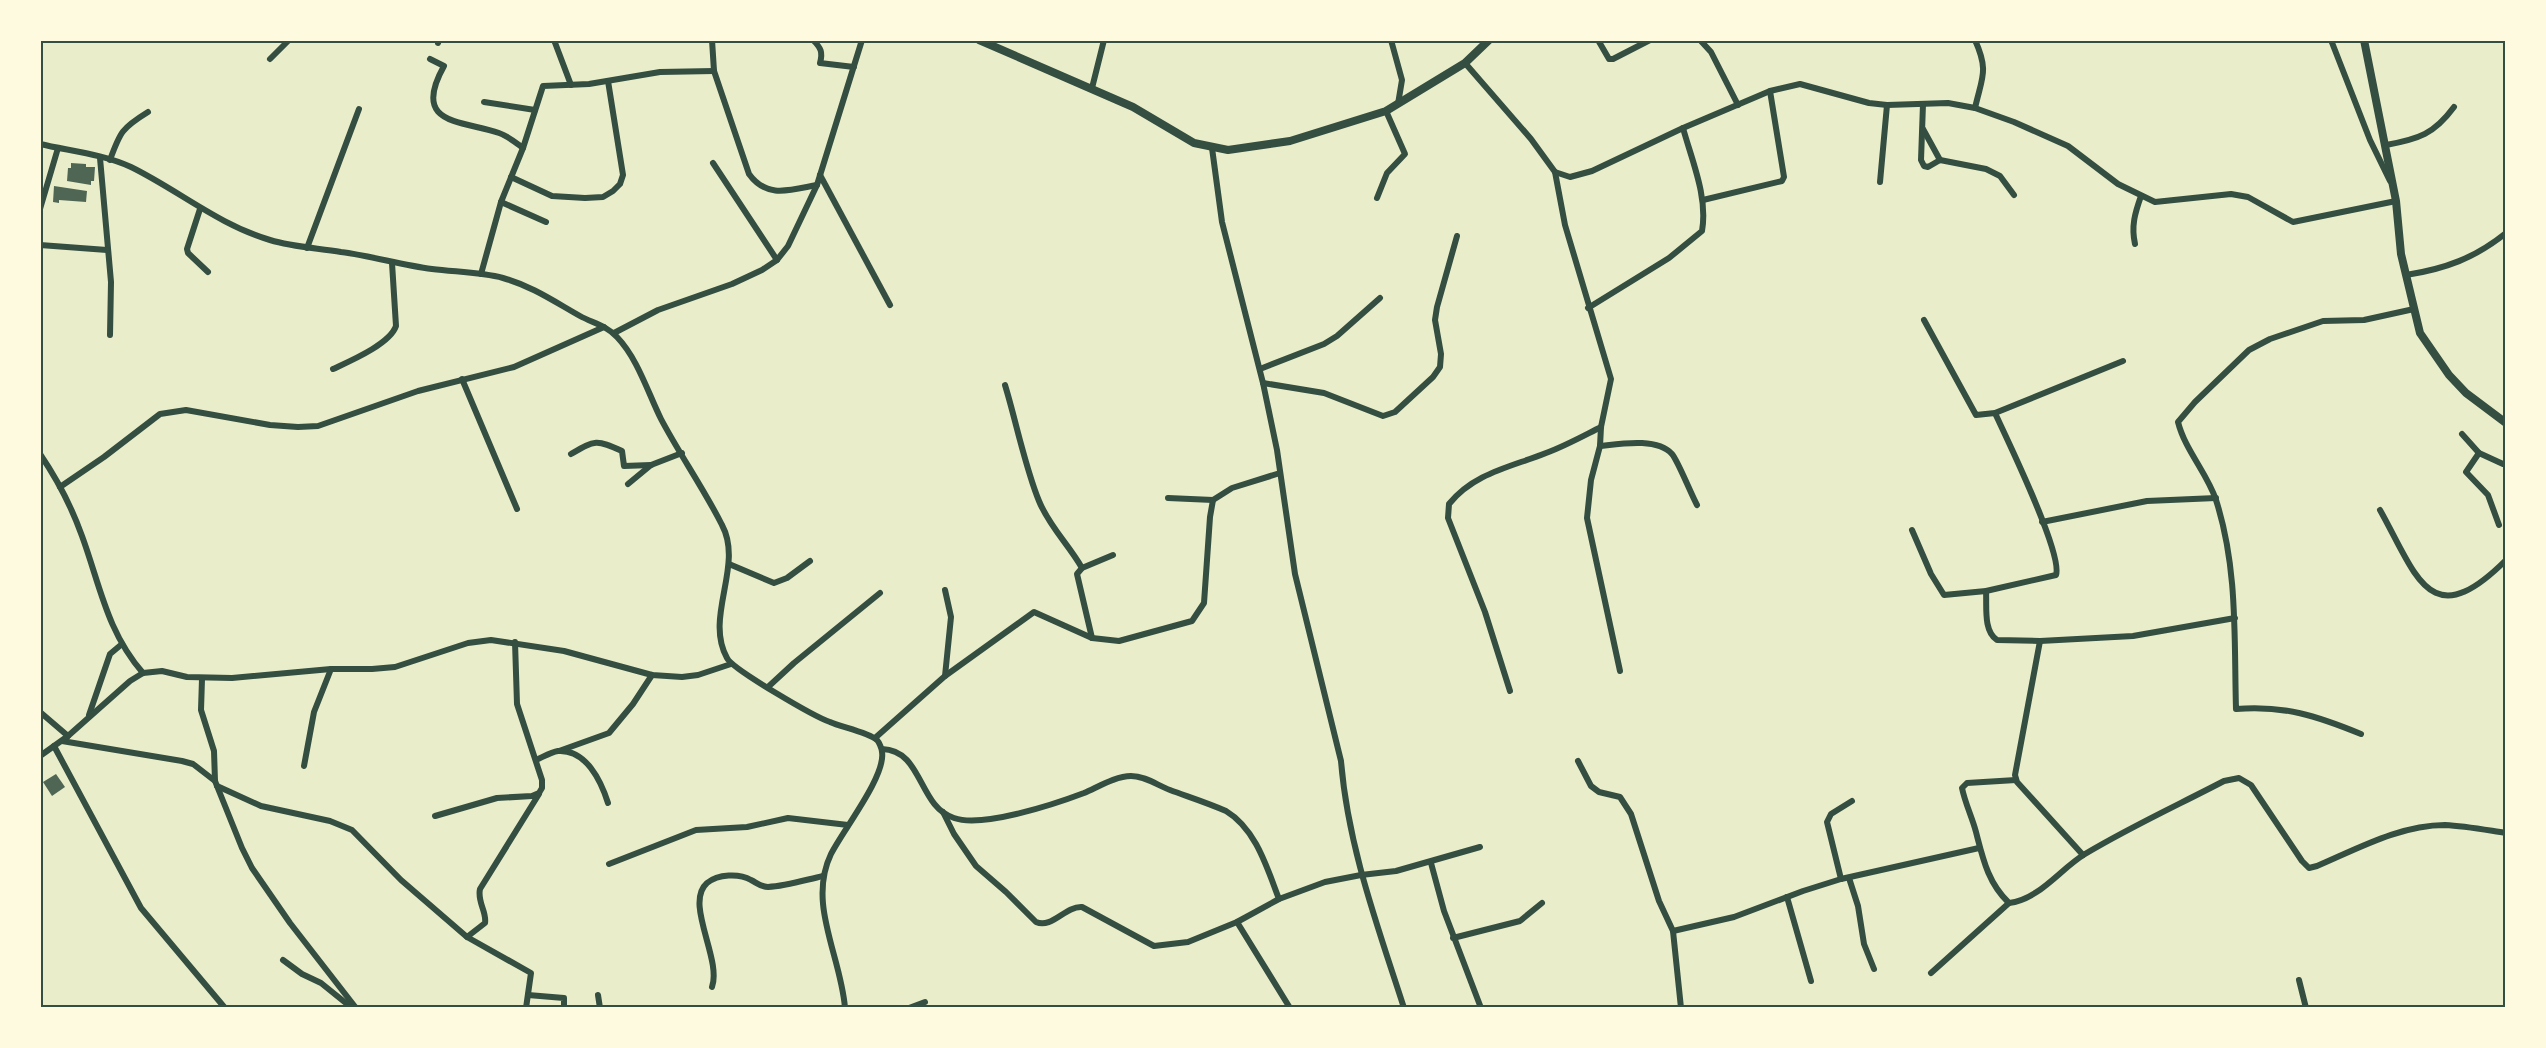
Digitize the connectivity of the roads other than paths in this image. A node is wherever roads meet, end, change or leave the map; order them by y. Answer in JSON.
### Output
{"nodes":[{"id":1,"x":289,"y":40,"type":"edge"},
{"id":2,"x":554,"y":40,"type":"edge"},
{"id":3,"x":712,"y":40,"type":"edge"},
{"id":4,"x":813,"y":40,"type":"edge"},
{"id":5,"x":862,"y":40,"type":"edge"},
{"id":6,"x":980,"y":40,"type":"edge"},
{"id":7,"x":1104,"y":40,"type":"edge"},
{"id":8,"x":1391,"y":40,"type":"edge"},
{"id":9,"x":1489,"y":40,"type":"edge"},
{"id":10,"x":1598,"y":40,"type":"edge"},
{"id":11,"x":1650,"y":40,"type":"edge"},
{"id":12,"x":1700,"y":40,"type":"edge"},
{"id":13,"x":1975,"y":40,"type":"edge"},
{"id":14,"x":2331,"y":40,"type":"edge"},
{"id":15,"x":2364,"y":40,"type":"edge"},
{"id":16,"x":270,"y":59,"type":"dead end"},
{"id":17,"x":430,"y":59,"type":"dead end"},
{"id":18,"x":1465,"y":63,"type":"junction"},
{"id":19,"x":854,"y":67,"type":"junction"},
{"id":20,"x":714,"y":71,"type":"junction"},
{"id":21,"x":608,"y":81,"type":"junction"},
{"id":22,"x":572,"y":85,"type":"junction"},
{"id":23,"x":1092,"y":88,"type":"junction"},
{"id":24,"x":1770,"y":91,"type":"junction"},
{"id":25,"x":484,"y":102,"type":"dead end"},
{"id":26,"x":1398,"y":104,"type":"junction"},
{"id":27,"x":1923,"y":104,"type":"junction"},
{"id":28,"x":1738,"y":105,"type":"junction"},
{"id":29,"x":1887,"y":105,"type":"junction"},
{"id":30,"x":2454,"y":106,"type":"dead end"},
{"id":31,"x":1975,"y":108,"type":"junction"},
{"id":32,"x":359,"y":109,"type":"dead end"},
{"id":33,"x":535,"y":110,"type":"junction"},
{"id":34,"x":1386,"y":111,"type":"junction"},
{"id":35,"x":148,"y":112,"type":"dead end"},
{"id":36,"x":1922,"y":127,"type":"junction"},
{"id":37,"x":1683,"y":128,"type":"junction"},
{"id":38,"x":40,"y":144,"type":"edge"},
{"id":39,"x":2386,"y":145,"type":"junction"},
{"id":40,"x":58,"y":148,"type":"junction"},
{"id":41,"x":523,"y":148,"type":"junction"},
{"id":42,"x":1212,"y":148,"type":"junction"},
{"id":43,"x":100,"y":158,"type":"junction"},
{"id":44,"x":110,"y":160,"type":"junction"},
{"id":45,"x":1940,"y":160,"type":"junction"},
{"id":46,"x":713,"y":163,"type":"dead end"},
{"id":47,"x":1555,"y":172,"type":"junction"},
{"id":48,"x":820,"y":174,"type":"junction"},
{"id":49,"x":511,"y":177,"type":"junction"},
{"id":50,"x":1880,"y":182,"type":"dead end"},
{"id":51,"x":817,"y":185,"type":"junction"},
{"id":52,"x":2394,"y":189,"type":"junction"},
{"id":53,"x":2014,"y":195,"type":"dead end"},
{"id":54,"x":2141,"y":196,"type":"junction"},
{"id":55,"x":1377,"y":198,"type":"dead end"},
{"id":56,"x":1703,"y":200,"type":"junction"},
{"id":57,"x":2396,"y":201,"type":"junction"},
{"id":58,"x":501,"y":202,"type":"junction"},
{"id":59,"x":40,"y":209,"type":"edge"},
{"id":60,"x":200,"y":209,"type":"junction"},
{"id":61,"x":546,"y":222,"type":"dead end"},
{"id":62,"x":2505,"y":233,"type":"edge"},
{"id":63,"x":1457,"y":236,"type":"dead end"},
{"id":64,"x":40,"y":244,"type":"edge"},
{"id":65,"x":2135,"y":244,"type":"dead end"},
{"id":66,"x":307,"y":248,"type":"junction"},
{"id":67,"x":107,"y":250,"type":"junction"},
{"id":68,"x":777,"y":260,"type":"junction"},
{"id":69,"x":392,"y":263,"type":"junction"},
{"id":70,"x":208,"y":273,"type":"dead end"},
{"id":71,"x":481,"y":274,"type":"junction"},
{"id":72,"x":2406,"y":275,"type":"junction"},
{"id":73,"x":1380,"y":298,"type":"dead end"},
{"id":74,"x":890,"y":305,"type":"dead end"},
{"id":75,"x":1588,"y":308,"type":"junction"},
{"id":76,"x":2414,"y":309,"type":"junction"},
{"id":77,"x":1924,"y":320,"type":"dead end"},
{"id":78,"x":604,"y":327,"type":"junction"},
{"id":79,"x":614,"y":333,"type":"junction"},
{"id":80,"x":110,"y":334,"type":"dead end"},
{"id":81,"x":2123,"y":361,"type":"dead end"},
{"id":82,"x":333,"y":369,"type":"dead end"},
{"id":83,"x":1260,"y":369,"type":"junction"},
{"id":84,"x":462,"y":379,"type":"junction"},
{"id":85,"x":1263,"y":383,"type":"junction"},
{"id":86,"x":1005,"y":385,"type":"dead end"},
{"id":87,"x":1995,"y":413,"type":"junction"},
{"id":88,"x":2505,"y":423,"type":"edge"},
{"id":89,"x":1601,"y":427,"type":"junction"},
{"id":90,"x":2462,"y":434,"type":"dead end"},
{"id":91,"x":1600,"y":446,"type":"junction"},
{"id":92,"x":682,"y":453,"type":"junction"},
{"id":93,"x":2479,"y":453,"type":"junction"},
{"id":94,"x":40,"y":454,"type":"edge"},
{"id":95,"x":571,"y":454,"type":"dead end"},
{"id":96,"x":2505,"y":463,"type":"edge"},
{"id":97,"x":651,"y":465,"type":"junction"},
{"id":98,"x":50,"y":468,"type":"junction"},
{"id":99,"x":40,"y":471,"type":"edge"},
{"id":100,"x":1280,"y":473,"type":"junction"},
{"id":101,"x":628,"y":484,"type":"dead end"},
{"id":102,"x":60,"y":487,"type":"junction"},
{"id":103,"x":1168,"y":498,"type":"dead end"},
{"id":104,"x":2216,"y":498,"type":"junction"},
{"id":105,"x":1213,"y":500,"type":"junction"},
{"id":106,"x":1697,"y":505,"type":"dead end"},
{"id":107,"x":517,"y":509,"type":"dead end"},
{"id":108,"x":2380,"y":510,"type":"dead end"},
{"id":109,"x":2042,"y":522,"type":"junction"},
{"id":110,"x":2499,"y":525,"type":"dead end"},
{"id":111,"x":1912,"y":530,"type":"dead end"},
{"id":112,"x":1113,"y":555,"type":"dead end"},
{"id":113,"x":2505,"y":560,"type":"edge"},
{"id":114,"x":810,"y":561,"type":"dead end"},
{"id":115,"x":729,"y":564,"type":"junction"},
{"id":116,"x":1082,"y":568,"type":"junction"},
{"id":117,"x":945,"y":590,"type":"dead end"},
{"id":118,"x":1986,"y":591,"type":"junction"},
{"id":119,"x":880,"y":593,"type":"dead end"},
{"id":120,"x":2235,"y":618,"type":"junction"},
{"id":121,"x":1092,"y":638,"type":"junction"},
{"id":122,"x":2040,"y":641,"type":"junction"},
{"id":123,"x":515,"y":642,"type":"junction"},
{"id":124,"x":122,"y":644,"type":"junction"},
{"id":125,"x":731,"y":664,"type":"junction"},
{"id":126,"x":331,"y":669,"type":"junction"},
{"id":127,"x":1620,"y":671,"type":"dead end"},
{"id":128,"x":143,"y":673,"type":"junction"},
{"id":129,"x":652,"y":675,"type":"junction"},
{"id":130,"x":945,"y":676,"type":"junction"},
{"id":131,"x":202,"y":679,"type":"junction"},
{"id":132,"x":768,"y":687,"type":"junction"},
{"id":133,"x":1510,"y":691,"type":"dead end"},
{"id":134,"x":40,"y":712,"type":"edge"},
{"id":135,"x":89,"y":716,"type":"junction"},
{"id":136,"x":2361,"y":734,"type":"dead end"},
{"id":137,"x":65,"y":738,"type":"junction"},
{"id":138,"x":875,"y":738,"type":"junction"},
{"id":139,"x":54,"y":746,"type":"junction"},
{"id":140,"x":882,"y":749,"type":"junction"},
{"id":141,"x":559,"y":751,"type":"junction"},
{"id":142,"x":40,"y":756,"type":"edge"},
{"id":143,"x":536,"y":760,"type":"junction"},
{"id":144,"x":1578,"y":762,"type":"dead end"},
{"id":145,"x":304,"y":766,"type":"dead end"},
{"id":146,"x":2016,"y":780,"type":"junction"},
{"id":147,"x":216,"y":784,"type":"junction"},
{"id":148,"x":539,"y":793,"type":"junction"},
{"id":149,"x":1852,"y":801,"type":"dead end"},
{"id":150,"x":608,"y":803,"type":"dead end"},
{"id":151,"x":943,"y":812,"type":"junction"},
{"id":152,"x":435,"y":816,"type":"dead end"},
{"id":153,"x":848,"y":825,"type":"junction"},
{"id":154,"x":2505,"y":833,"type":"edge"},
{"id":155,"x":1480,"y":847,"type":"dead end"},
{"id":156,"x":1979,"y":848,"type":"junction"},
{"id":157,"x":2083,"y":855,"type":"junction"},
{"id":158,"x":1431,"y":863,"type":"junction"},
{"id":159,"x":609,"y":864,"type":"dead end"},
{"id":160,"x":1361,"y":875,"type":"junction"},
{"id":161,"x":823,"y":876,"type":"junction"},
{"id":162,"x":1849,"y":878,"type":"junction"},
{"id":163,"x":1841,"y":879,"type":"junction"},
{"id":164,"x":1787,"y":897,"type":"junction"},
{"id":165,"x":1279,"y":899,"type":"junction"},
{"id":166,"x":1542,"y":903,"type":"dead end"},
{"id":167,"x":2009,"y":903,"type":"junction"},
{"id":168,"x":1238,"y":922,"type":"junction"},
{"id":169,"x":1673,"y":931,"type":"junction"},
{"id":170,"x":466,"y":937,"type":"junction"},
{"id":171,"x":1453,"y":938,"type":"junction"},
{"id":172,"x":283,"y":960,"type":"dead end"},
{"id":173,"x":1874,"y":969,"type":"dead end"},
{"id":174,"x":1931,"y":973,"type":"dead end"},
{"id":175,"x":2299,"y":980,"type":"dead end"},
{"id":176,"x":1811,"y":981,"type":"dead end"},
{"id":177,"x":712,"y":987,"type":"dead end"},
{"id":178,"x":528,"y":995,"type":"junction"},
{"id":179,"x":598,"y":995,"type":"dead end"},
{"id":180,"x":925,"y":1002,"type":"dead end"},
{"id":181,"x":225,"y":1008,"type":"edge"},
{"id":182,"x":354,"y":1008,"type":"edge"},
{"id":183,"x":526,"y":1008,"type":"edge"},
{"id":184,"x":564,"y":1008,"type":"edge"},
{"id":185,"x":600,"y":1008,"type":"edge"},
{"id":186,"x":845,"y":1008,"type":"edge"},
{"id":187,"x":909,"y":1008,"type":"edge"},
{"id":188,"x":1290,"y":1008,"type":"edge"},
{"id":189,"x":1404,"y":1008,"type":"edge"},
{"id":190,"x":1481,"y":1008,"type":"edge"},
{"id":191,"x":1682,"y":1008,"type":"edge"},
{"id":192,"x":2306,"y":1008,"type":"edge"}],
"edges":[{"from":1,"to":16,"type":"street"},
{"from":2,"to":22,"type":"street"},
{"from":3,"to":20,"type":"street"},
{"from":4,"to":19,"type":"street"},
{"from":5,"to":19,"type":"street"},
{"from":6,"to":23,"type":"street"},
{"from":7,"to":23,"type":"street"},
{"from":8,"to":26,"type":"street"},
{"from":9,"to":18,"type":"street"},
{"from":10,"to":11,"type":"street"},
{"from":12,"to":28,"type":"street"},
{"from":13,"to":31,"type":"street"},
{"from":14,"to":52,"type":"street"},
{"from":15,"to":39,"type":"street"},
{"from":17,"to":41,"type":"street"},
{"from":18,"to":26,"type":"street"},
{"from":18,"to":47,"type":"street"},
{"from":19,"to":48,"type":"street"},
{"from":20,"to":21,"type":"street"},
{"from":20,"to":51,"type":"street"},
{"from":21,"to":22,"type":"street"},
{"from":21,"to":49,"type":"street"},
{"from":22,"to":33,"type":"street"},
{"from":23,"to":42,"type":"street"},
{"from":24,"to":28,"type":"street"},
{"from":24,"to":29,"type":"street"},
{"from":24,"to":56,"type":"street"},
{"from":25,"to":33,"type":"street"},
{"from":26,"to":34,"type":"street"},
{"from":27,"to":29,"type":"street"},
{"from":27,"to":31,"type":"street"},
{"from":27,"to":36,"type":"street"},
{"from":28,"to":37,"type":"street"},
{"from":29,"to":50,"type":"street"},
{"from":30,"to":39,"type":"street"},
{"from":31,"to":54,"type":"street"},
{"from":32,"to":66,"type":"street"},
{"from":33,"to":41,"type":"street"},
{"from":34,"to":42,"type":"street"},
{"from":34,"to":55,"type":"street"},
{"from":35,"to":44,"type":"street"},
{"from":36,"to":45,"type":"street"},
{"from":36,"to":45,"type":"street"},
{"from":37,"to":47,"type":"street"},
{"from":37,"to":56,"type":"street"},
{"from":38,"to":40,"type":"street"},
{"from":39,"to":52,"type":"street"},
{"from":40,"to":43,"type":"street"},
{"from":40,"to":59,"type":"street"},
{"from":41,"to":49,"type":"street"},
{"from":42,"to":83,"type":"street"},
{"from":43,"to":44,"type":"street"},
{"from":43,"to":67,"type":"street"},
{"from":44,"to":60,"type":"street"},
{"from":45,"to":53,"type":"street"},
{"from":46,"to":68,"type":"street"},
{"from":47,"to":75,"type":"street"},
{"from":48,"to":51,"type":"street"},
{"from":48,"to":74,"type":"street"},
{"from":49,"to":58,"type":"street"},
{"from":51,"to":68,"type":"street"},
{"from":52,"to":57,"type":"street"},
{"from":54,"to":57,"type":"street"},
{"from":54,"to":65,"type":"street"},
{"from":56,"to":75,"type":"street"},
{"from":57,"to":72,"type":"street"},
{"from":58,"to":61,"type":"street"},
{"from":58,"to":71,"type":"street"},
{"from":60,"to":66,"type":"street"},
{"from":60,"to":70,"type":"street"},
{"from":62,"to":72,"type":"street"},
{"from":63,"to":85,"type":"street"},
{"from":64,"to":67,"type":"street"},
{"from":66,"to":69,"type":"street"},
{"from":67,"to":80,"type":"street"},
{"from":68,"to":79,"type":"street"},
{"from":69,"to":71,"type":"street"},
{"from":69,"to":82,"type":"street"},
{"from":71,"to":78,"type":"street"},
{"from":72,"to":76,"type":"street"},
{"from":73,"to":83,"type":"street"},
{"from":75,"to":89,"type":"street"},
{"from":76,"to":88,"type":"street"},
{"from":76,"to":104,"type":"street"},
{"from":77,"to":87,"type":"street"},
{"from":78,"to":79,"type":"street"},
{"from":78,"to":84,"type":"street"},
{"from":79,"to":92,"type":"street"},
{"from":81,"to":87,"type":"street"},
{"from":83,"to":85,"type":"street"},
{"from":84,"to":102,"type":"street"},
{"from":84,"to":107,"type":"street"},
{"from":85,"to":100,"type":"street"},
{"from":86,"to":116,"type":"street"},
{"from":87,"to":109,"type":"street"},
{"from":89,"to":91,"type":"street"},
{"from":89,"to":133,"type":"street"},
{"from":90,"to":93,"type":"street"},
{"from":91,"to":106,"type":"street"},
{"from":91,"to":127,"type":"street"},
{"from":92,"to":97,"type":"street"},
{"from":92,"to":115,"type":"street"},
{"from":93,"to":96,"type":"street"},
{"from":93,"to":110,"type":"street"},
{"from":94,"to":98,"type":"street"},
{"from":95,"to":97,"type":"street"},
{"from":97,"to":101,"type":"street"},
{"from":98,"to":99,"type":"street"},
{"from":98,"to":102,"type":"street"},
{"from":100,"to":105,"type":"street"},
{"from":100,"to":160,"type":"street"},
{"from":102,"to":124,"type":"street"},
{"from":103,"to":105,"type":"street"},
{"from":104,"to":109,"type":"street"},
{"from":104,"to":120,"type":"street"},
{"from":105,"to":121,"type":"street"},
{"from":108,"to":113,"type":"street"},
{"from":109,"to":118,"type":"street"},
{"from":111,"to":118,"type":"street"},
{"from":112,"to":116,"type":"street"},
{"from":114,"to":115,"type":"street"},
{"from":115,"to":125,"type":"street"},
{"from":116,"to":121,"type":"street"},
{"from":117,"to":130,"type":"street"},
{"from":118,"to":122,"type":"street"},
{"from":119,"to":132,"type":"street"},
{"from":120,"to":122,"type":"street"},
{"from":120,"to":136,"type":"street"},
{"from":121,"to":130,"type":"street"},
{"from":122,"to":146,"type":"street"},
{"from":123,"to":126,"type":"street"},
{"from":123,"to":129,"type":"street"},
{"from":123,"to":143,"type":"street"},
{"from":124,"to":128,"type":"street"},
{"from":124,"to":135,"type":"street"},
{"from":125,"to":129,"type":"street"},
{"from":125,"to":132,"type":"street"},
{"from":126,"to":131,"type":"street"},
{"from":126,"to":145,"type":"street"},
{"from":128,"to":131,"type":"street"},
{"from":128,"to":135,"type":"street"},
{"from":129,"to":141,"type":"street"},
{"from":130,"to":138,"type":"street"},
{"from":131,"to":147,"type":"street"},
{"from":132,"to":138,"type":"street"},
{"from":134,"to":137,"type":"street"},
{"from":135,"to":137,"type":"street"},
{"from":137,"to":139,"type":"street"},
{"from":137,"to":147,"type":"street"},
{"from":138,"to":140,"type":"street"},
{"from":139,"to":142,"type":"street"},
{"from":139,"to":181,"type":"street"},
{"from":140,"to":151,"type":"street"},
{"from":140,"to":153,"type":"street"},
{"from":141,"to":143,"type":"street"},
{"from":141,"to":150,"type":"street"},
{"from":143,"to":148,"type":"street"},
{"from":144,"to":169,"type":"street"},
{"from":146,"to":156,"type":"street"},
{"from":146,"to":157,"type":"street"},
{"from":147,"to":170,"type":"street"},
{"from":147,"to":182,"type":"street"},
{"from":148,"to":152,"type":"street"},
{"from":148,"to":170,"type":"street"},
{"from":149,"to":163,"type":"street"},
{"from":151,"to":165,"type":"street"},
{"from":151,"to":168,"type":"street"},
{"from":153,"to":159,"type":"street"},
{"from":153,"to":161,"type":"street"},
{"from":154,"to":157,"type":"street"},
{"from":155,"to":158,"type":"street"},
{"from":156,"to":162,"type":"street"},
{"from":156,"to":167,"type":"street"},
{"from":157,"to":167,"type":"street"},
{"from":158,"to":160,"type":"street"},
{"from":158,"to":171,"type":"street"},
{"from":160,"to":165,"type":"street"},
{"from":160,"to":189,"type":"street"},
{"from":161,"to":177,"type":"street"},
{"from":161,"to":186,"type":"street"},
{"from":162,"to":163,"type":"street"},
{"from":162,"to":173,"type":"street"},
{"from":163,"to":164,"type":"street"},
{"from":164,"to":169,"type":"street"},
{"from":164,"to":176,"type":"street"},
{"from":165,"to":168,"type":"street"},
{"from":166,"to":171,"type":"street"},
{"from":167,"to":174,"type":"street"},
{"from":168,"to":188,"type":"street"},
{"from":169,"to":191,"type":"street"},
{"from":170,"to":178,"type":"street"},
{"from":171,"to":190,"type":"street"},
{"from":172,"to":182,"type":"street"},
{"from":175,"to":192,"type":"street"},
{"from":178,"to":183,"type":"street"},
{"from":178,"to":184,"type":"street"},
{"from":179,"to":185,"type":"street"},
{"from":180,"to":187,"type":"street"}]}
